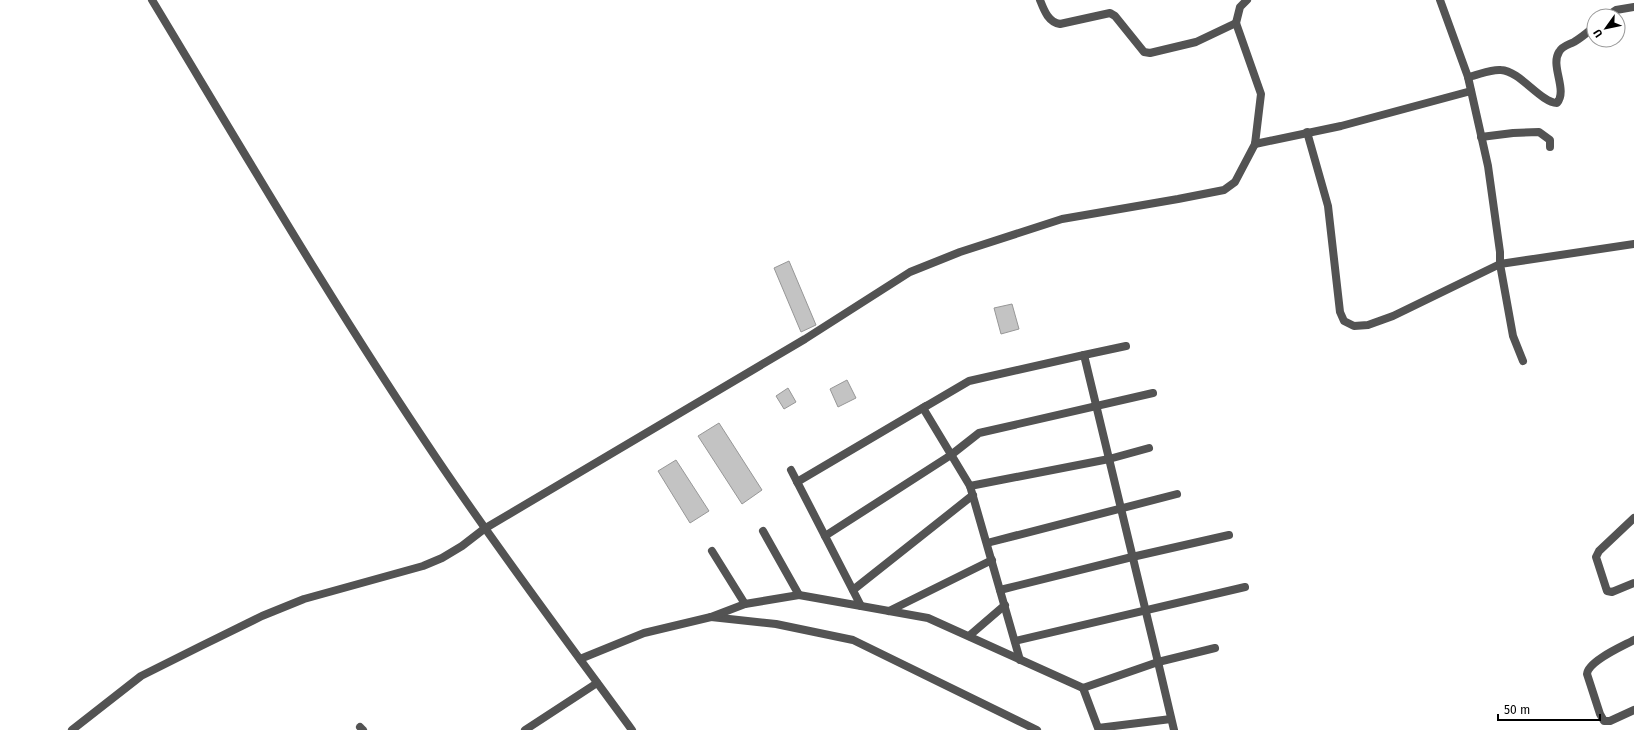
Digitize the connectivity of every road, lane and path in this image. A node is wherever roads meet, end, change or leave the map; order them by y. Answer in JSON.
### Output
{"nodes":[{"id":1,"x":152,"y":0,"type":"edge"},
{"id":2,"x":1040,"y":0,"type":"edge"},
{"id":3,"x":1247,"y":0,"type":"edge"},
{"id":4,"x":1440,"y":0,"type":"edge"},
{"id":5,"x":1236,"y":23,"type":"junction"},
{"id":6,"x":1586,"y":33,"type":"edge"},
{"id":7,"x":1468,"y":77,"type":"junction"},
{"id":8,"x":1471,"y":91,"type":"junction"},
{"id":9,"x":1307,"y":132,"type":"junction"},
{"id":10,"x":1481,"y":137,"type":"junction"},
{"id":11,"x":1255,"y":144,"type":"junction"},
{"id":12,"x":1550,"y":147,"type":"dead end"},
{"id":13,"x":1634,"y":244,"type":"edge"},
{"id":14,"x":1500,"y":264,"type":"junction"},
{"id":15,"x":1126,"y":346,"type":"dead end"},
{"id":16,"x":1084,"y":355,"type":"junction"},
{"id":17,"x":1522,"y":361,"type":"dead end"},
{"id":18,"x":951,"y":391,"type":"dead end"},
{"id":19,"x":1153,"y":393,"type":"dead end"},
{"id":20,"x":1096,"y":405,"type":"junction"},
{"id":21,"x":923,"y":408,"type":"junction"},
{"id":22,"x":1149,"y":448,"type":"dead end"},
{"id":23,"x":951,"y":455,"type":"junction"},
{"id":24,"x":1109,"y":459,"type":"junction"},
{"id":25,"x":791,"y":470,"type":"dead end"},
{"id":26,"x":797,"y":482,"type":"junction"},
{"id":27,"x":970,"y":486,"type":"junction"},
{"id":28,"x":1177,"y":494,"type":"dead end"},
{"id":29,"x":973,"y":495,"type":"junction"},
{"id":30,"x":1121,"y":508,"type":"junction"},
{"id":31,"x":1634,"y":518,"type":"edge"},
{"id":32,"x":484,"y":529,"type":"junction"},
{"id":33,"x":763,"y":531,"type":"dead end"},
{"id":34,"x":1229,"y":535,"type":"dead end"},
{"id":35,"x":825,"y":536,"type":"junction"},
{"id":36,"x":987,"y":543,"type":"junction"},
{"id":37,"x":712,"y":551,"type":"dead end"},
{"id":38,"x":1132,"y":557,"type":"junction"},
{"id":39,"x":992,"y":560,"type":"junction"},
{"id":40,"x":1634,"y":583,"type":"edge"},
{"id":41,"x":1245,"y":587,"type":"dead end"},
{"id":42,"x":853,"y":590,"type":"junction"},
{"id":43,"x":1000,"y":590,"type":"junction"},
{"id":44,"x":799,"y":594,"type":"junction"},
{"id":45,"x":745,"y":604,"type":"junction"},
{"id":46,"x":1005,"y":605,"type":"junction"},
{"id":47,"x":861,"y":606,"type":"junction"},
{"id":48,"x":1145,"y":610,"type":"junction"},
{"id":49,"x":889,"y":611,"type":"junction"},
{"id":50,"x":711,"y":618,"type":"junction"},
{"id":51,"x":969,"y":636,"type":"junction"},
{"id":52,"x":1634,"y":640,"type":"edge"},
{"id":53,"x":1015,"y":641,"type":"junction"},
{"id":54,"x":1215,"y":648,"type":"dead end"},
{"id":55,"x":580,"y":659,"type":"junction"},
{"id":56,"x":1020,"y":660,"type":"junction"},
{"id":57,"x":1158,"y":662,"type":"junction"},
{"id":58,"x":598,"y":683,"type":"junction"},
{"id":59,"x":1083,"y":688,"type":"junction"},
{"id":60,"x":1634,"y":710,"type":"edge"},
{"id":61,"x":1171,"y":719,"type":"junction"},
{"id":62,"x":72,"y":730,"type":"edge"},
{"id":63,"x":525,"y":730,"type":"edge"},
{"id":64,"x":632,"y":730,"type":"edge"},
{"id":65,"x":1037,"y":730,"type":"edge"},
{"id":66,"x":1174,"y":730,"type":"edge"}],
"edges":[{"from":1,"to":32,"type":"street"},
{"from":2,"to":5,"type":"street"},
{"from":3,"to":5,"type":"street"},
{"from":4,"to":7,"type":"street"},
{"from":5,"to":11,"type":"street"},
{"from":6,"to":7,"type":"street"},
{"from":7,"to":8,"type":"street"},
{"from":8,"to":9,"type":"street"},
{"from":8,"to":10,"type":"street"},
{"from":9,"to":11,"type":"street"},
{"from":9,"to":14,"type":"street"},
{"from":10,"to":12,"type":"street"},
{"from":10,"to":14,"type":"street"},
{"from":11,"to":32,"type":"street"},
{"from":13,"to":14,"type":"street"},
{"from":14,"to":17,"type":"street"},
{"from":15,"to":16,"type":"street"},
{"from":16,"to":20,"type":"street"},
{"from":16,"to":21,"type":"street"},
{"from":18,"to":21,"type":"street"},
{"from":19,"to":20,"type":"street"},
{"from":20,"to":23,"type":"street"},
{"from":20,"to":24,"type":"street"},
{"from":21,"to":23,"type":"street"},
{"from":21,"to":26,"type":"street"},
{"from":22,"to":24,"type":"street"},
{"from":23,"to":27,"type":"street"},
{"from":23,"to":35,"type":"street"},
{"from":24,"to":27,"type":"street"},
{"from":24,"to":30,"type":"street"},
{"from":25,"to":26,"type":"street"},
{"from":26,"to":35,"type":"street"},
{"from":27,"to":29,"type":"street"},
{"from":28,"to":30,"type":"street"},
{"from":29,"to":36,"type":"street"},
{"from":29,"to":42,"type":"street"},
{"from":30,"to":36,"type":"street"},
{"from":30,"to":38,"type":"street"},
{"from":31,"to":40,"type":"street"},
{"from":32,"to":55,"type":"street"},
{"from":32,"to":62,"type":"street"},
{"from":33,"to":44,"type":"street"},
{"from":34,"to":38,"type":"street"},
{"from":35,"to":42,"type":"street"},
{"from":36,"to":39,"type":"street"},
{"from":37,"to":45,"type":"street"},
{"from":38,"to":43,"type":"street"},
{"from":38,"to":48,"type":"street"},
{"from":39,"to":43,"type":"street"},
{"from":39,"to":49,"type":"street"},
{"from":41,"to":48,"type":"street"},
{"from":42,"to":47,"type":"street"},
{"from":43,"to":46,"type":"street"},
{"from":44,"to":45,"type":"street"},
{"from":44,"to":47,"type":"street"},
{"from":45,"to":50,"type":"street"},
{"from":46,"to":51,"type":"street"},
{"from":46,"to":53,"type":"street"},
{"from":47,"to":49,"type":"street"},
{"from":48,"to":53,"type":"street"},
{"from":48,"to":57,"type":"street"},
{"from":49,"to":51,"type":"street"},
{"from":50,"to":55,"type":"street"},
{"from":50,"to":65,"type":"street"},
{"from":51,"to":56,"type":"street"},
{"from":52,"to":60,"type":"street"},
{"from":53,"to":56,"type":"street"},
{"from":54,"to":57,"type":"street"},
{"from":55,"to":58,"type":"street"},
{"from":56,"to":59,"type":"street"},
{"from":57,"to":59,"type":"street"},
{"from":57,"to":61,"type":"street"},
{"from":58,"to":63,"type":"street"},
{"from":58,"to":64,"type":"street"},
{"from":59,"to":61,"type":"street"},
{"from":61,"to":66,"type":"street"}]}
